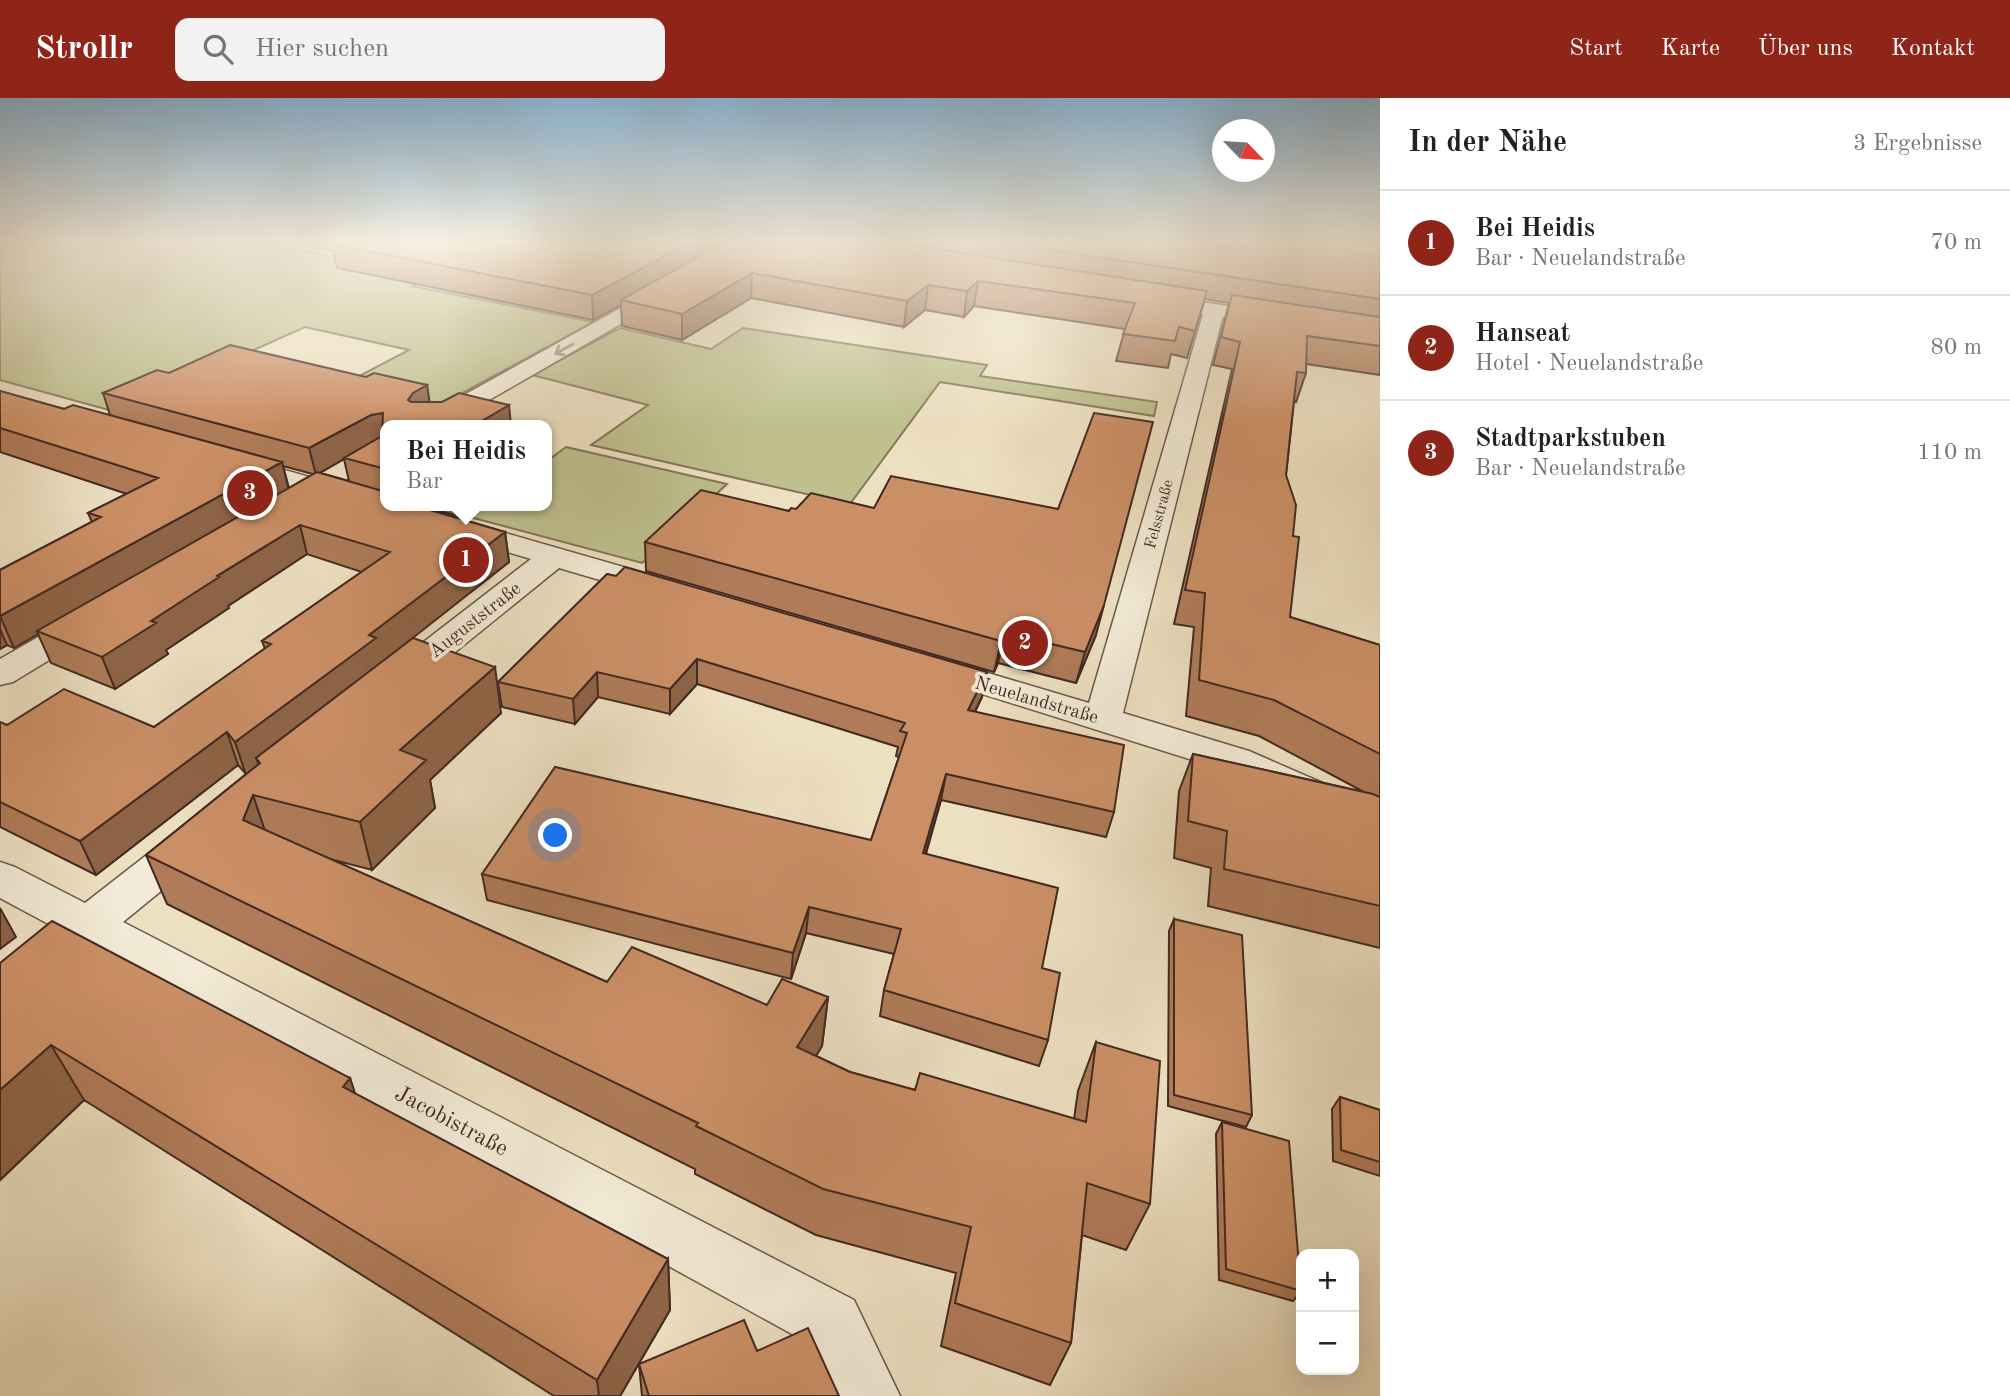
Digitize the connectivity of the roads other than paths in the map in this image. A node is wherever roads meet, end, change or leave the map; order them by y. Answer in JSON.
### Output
{"nodes":[{"id":1,"x":644,"y":304,"type":"edge"},
{"id":2,"x":1167,"y":304,"type":"edge"},
{"id":3,"x":1214,"y":311,"type":"junction"},
{"id":4,"x":1380,"y":336,"type":"edge"},
{"id":5,"x":437,"y":420,"type":"edge"},
{"id":6,"x":214,"y":458,"type":"edge"},
{"id":7,"x":351,"y":468,"type":"edge"},
{"id":8,"x":317,"y":487,"type":"junction"},
{"id":9,"x":380,"y":506,"type":"edge"},
{"id":10,"x":282,"y":508,"type":"edge"},
{"id":11,"x":435,"y":522,"type":"edge"},
{"id":12,"x":553,"y":556,"type":"junction"},
{"id":13,"x":698,"y":599,"type":"edge"},
{"id":14,"x":118,"y":605,"type":"edge"},
{"id":15,"x":909,"y":661,"type":"edge"},
{"id":16,"x":0,"y":674,"type":"edge"},
{"id":17,"x":369,"y":703,"type":"edge"},
{"id":18,"x":1102,"y":718,"type":"junction"},
{"id":19,"x":228,"y":814,"type":"edge"},
{"id":20,"x":1380,"y":825,"type":"edge"},
{"id":21,"x":0,"y":878,"type":"edge"},
{"id":22,"x":87,"y":926,"type":"junction"},
{"id":23,"x":0,"y":996,"type":"edge"},
{"id":24,"x":868,"y":1396,"type":"edge"}],
"edges":[{"from":1,"to":5,"type":"street","one_way":true},
{"from":2,"to":3,"type":"street"},
{"from":3,"to":4,"type":"street"},
{"from":3,"to":18,"type":"street","name":"Felsstraße"},
{"from":6,"to":8,"type":"street"},
{"from":7,"to":8,"type":"street"},
{"from":8,"to":9,"type":"street"},
{"from":8,"to":10,"type":"street"},
{"from":11,"to":12,"type":"street"},
{"from":12,"to":13,"type":"street"},
{"from":12,"to":17,"type":"street","name":"Auguststraße"},
{"from":14,"to":16,"type":"street"},
{"from":15,"to":18,"type":"street","name":"Neuelandstraße"},
{"from":18,"to":20,"type":"street","name":"Neuelandstraße"},
{"from":19,"to":22,"type":"street"},
{"from":21,"to":22,"type":"street","name":"Jacobistraße"},
{"from":22,"to":23,"type":"street"},
{"from":22,"to":24,"type":"street","name":"Jacobistraße"}]}
